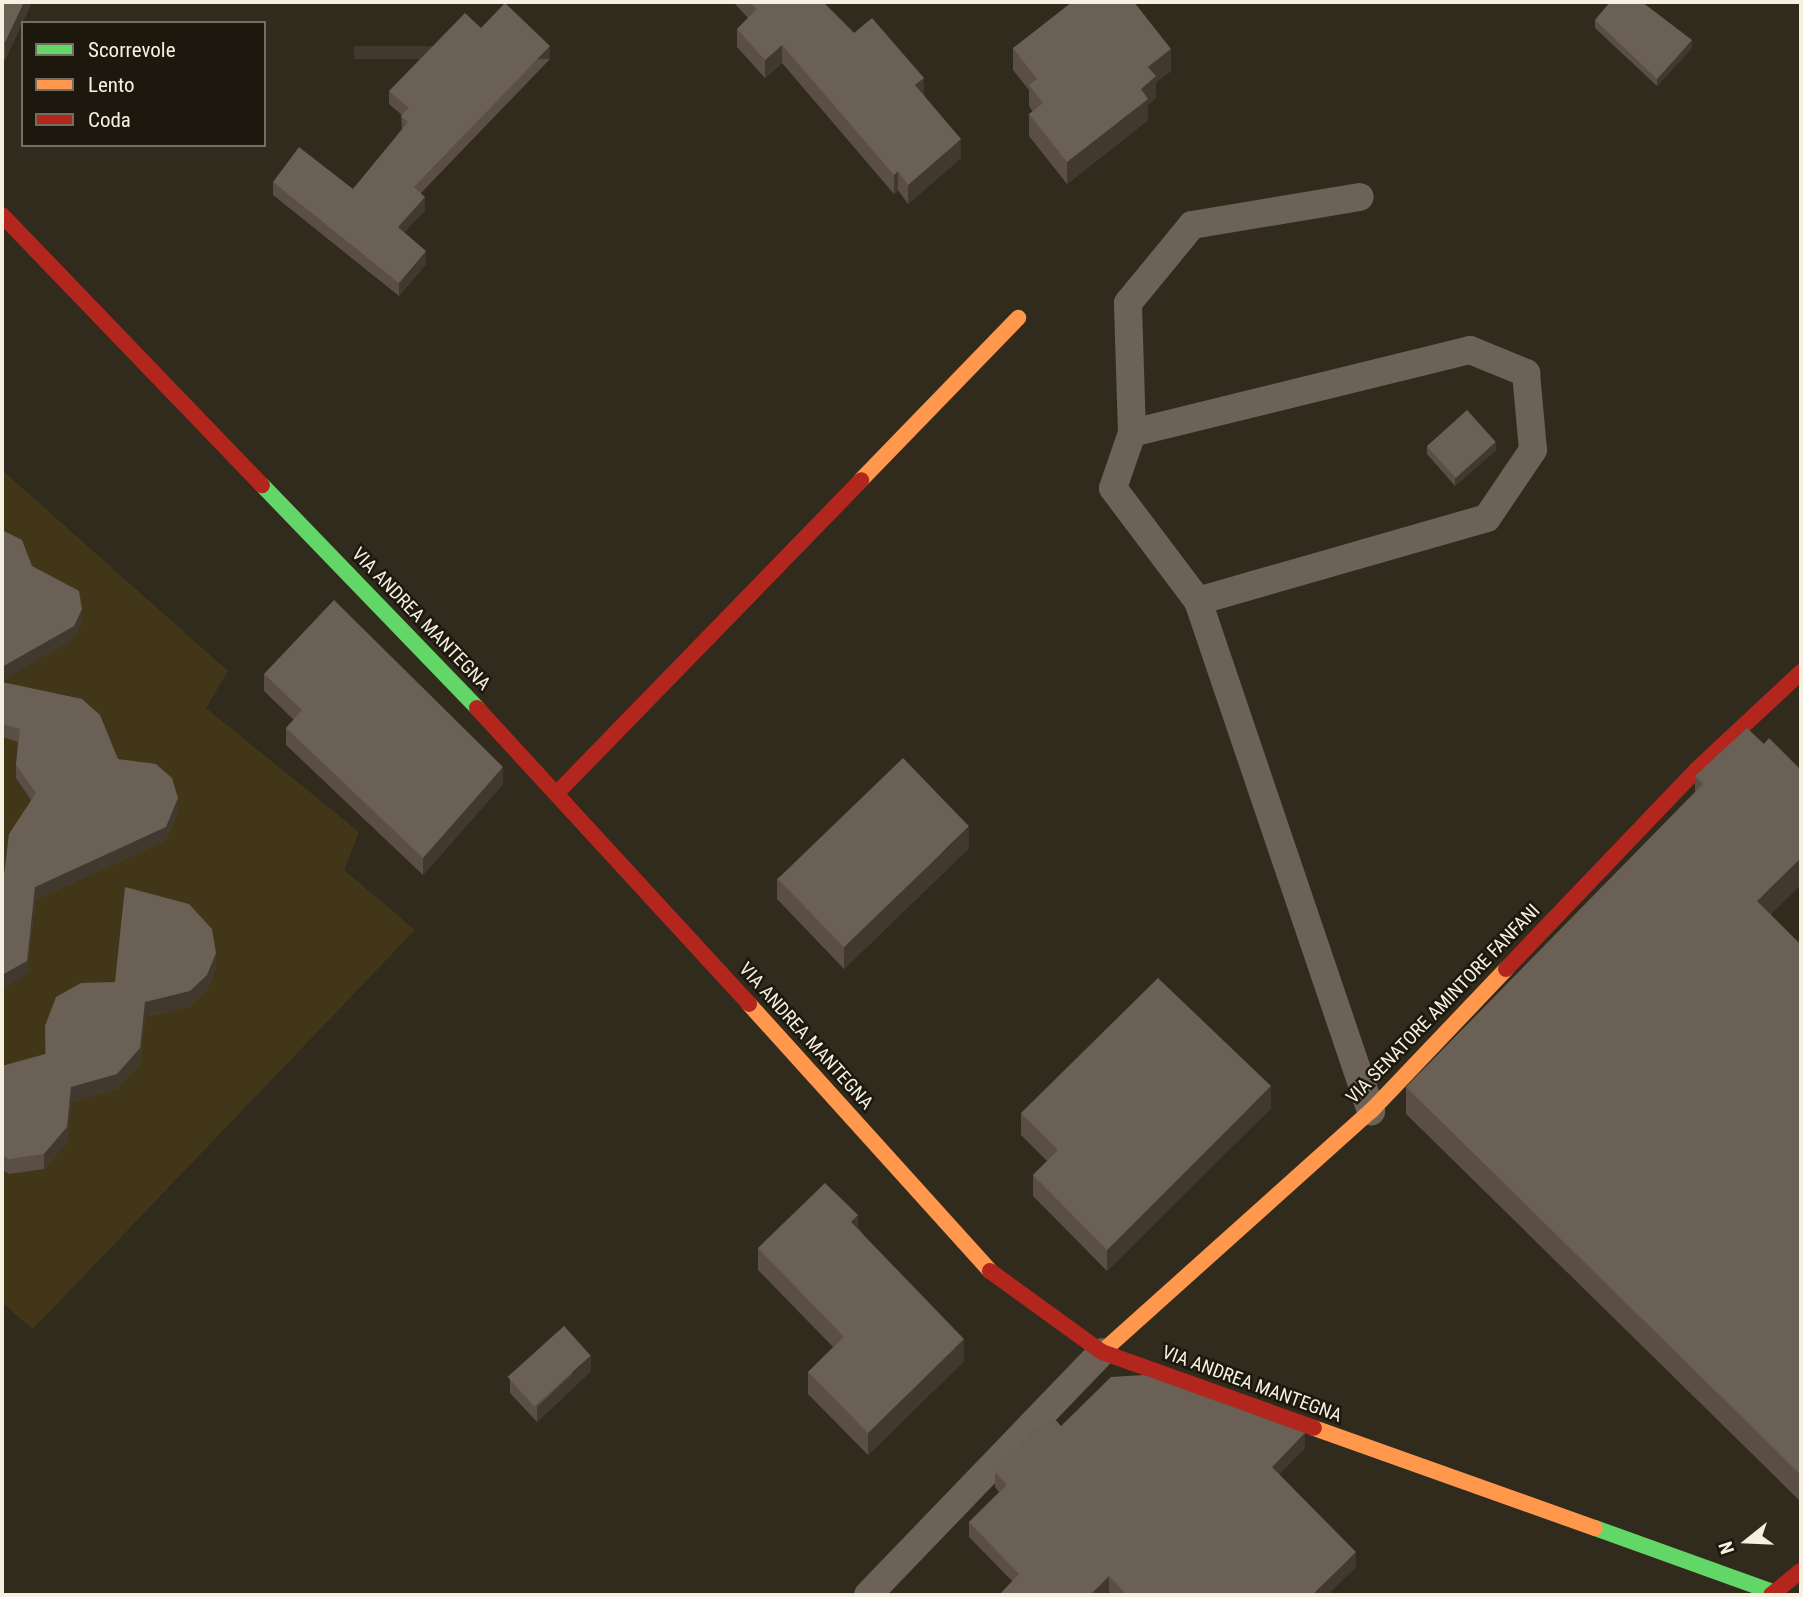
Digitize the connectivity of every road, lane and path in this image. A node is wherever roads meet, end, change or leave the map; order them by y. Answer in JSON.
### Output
{"nodes":[{"id":1,"x":1360,"y":197,"type":"dead end"},
{"id":2,"x":2,"y":215,"type":"edge"},
{"id":3,"x":1018,"y":318,"type":"dead end"},
{"id":4,"x":1132,"y":433,"type":"junction"},
{"id":5,"x":1198,"y":601,"type":"junction"},
{"id":6,"x":1801,"y":672,"type":"edge"},
{"id":7,"x":558,"y":792,"type":"junction"},
{"id":8,"x":1371,"y":1111,"type":"junction"},
{"id":9,"x":1102,"y":1352,"type":"junction"},
{"id":10,"x":1801,"y":1571,"type":"edge"},
{"id":11,"x":1772,"y":1594,"type":"edge"},
{"id":12,"x":868,"y":1595,"type":"edge"}],
"edges":[{"from":1,"to":4,"type":"lane"},
{"from":2,"to":7,"type":"street","name":"VIA ANDREA MANTEGNA"},
{"from":3,"to":7,"type":"street"},
{"from":4,"to":5,"type":"lane"},
{"from":4,"to":5,"type":"lane"},
{"from":5,"to":8,"type":"lane"},
{"from":6,"to":8,"type":"street","name":"VIA SENATORE AMINTORE FANFANI"},
{"from":7,"to":9,"type":"street","name":"VIA ANDREA MANTEGNA"},
{"from":8,"to":9,"type":"street","name":"VIA SENATORE AMINTORE FANFANI"},
{"from":9,"to":11,"type":"street","name":"VIA ANDREA MANTEGNA"},
{"from":9,"to":12,"type":"lane"},
{"from":10,"to":11,"type":"street"}]}
